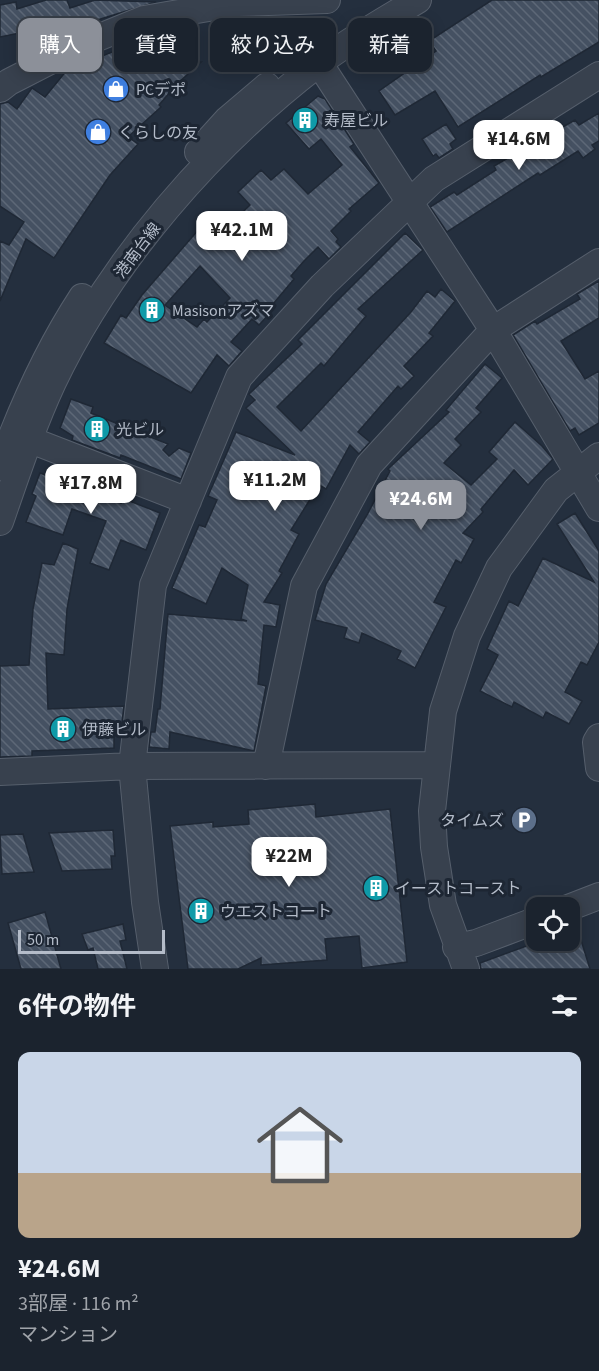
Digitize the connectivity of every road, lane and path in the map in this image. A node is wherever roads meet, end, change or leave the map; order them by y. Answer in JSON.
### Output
{"nodes":[{"id":1,"x":327,"y":0,"type":"edge"},
{"id":2,"x":384,"y":0,"type":"edge"},
{"id":3,"x":418,"y":0,"type":"edge"},
{"id":4,"x":336,"y":53,"type":"edge"},
{"id":5,"x":310,"y":72,"type":"edge"},
{"id":6,"x":326,"y":72,"type":"edge"},
{"id":7,"x":599,"y":75,"type":"edge"},
{"id":8,"x":0,"y":89,"type":"edge"},
{"id":9,"x":410,"y":200,"type":"junction"},
{"id":10,"x":599,"y":262,"type":"edge"},
{"id":11,"x":493,"y":330,"type":"junction"},
{"id":12,"x":14,"y":434,"type":"edge"},
{"id":13,"x":599,"y":456,"type":"edge"},
{"id":14,"x":0,"y":467,"type":"edge"},
{"id":15,"x":578,"y":474,"type":"junction"},
{"id":16,"x":188,"y":501,"type":"junction"},
{"id":17,"x":599,"y":508,"type":"edge"},
{"id":18,"x":0,"y":522,"type":"edge"},
{"id":19,"x":599,"y":736,"type":"edge"},
{"id":20,"x":436,"y":765,"type":"junction"},
{"id":21,"x":132,"y":766,"type":"junction"},
{"id":22,"x":266,"y":766,"type":"junction"},
{"id":23,"x":599,"y":768,"type":"edge"},
{"id":24,"x":0,"y":772,"type":"edge"},
{"id":25,"x":599,"y":896,"type":"edge"},
{"id":26,"x":580,"y":903,"type":"edge"},
{"id":27,"x":526,"y":924,"type":"edge"},
{"id":28,"x":461,"y":958,"type":"edge"},
{"id":29,"x":155,"y":969,"type":"edge"}],
"edges":[{"from":1,"to":8,"type":"street"},
{"from":2,"to":12,"type":"street"},
{"from":3,"to":4,"type":"street","name":"港南台線"},
{"from":5,"to":12,"type":"street","name":"港南台線"},
{"from":6,"to":9,"type":"street"},
{"from":7,"to":9,"type":"street"},
{"from":9,"to":11,"type":"street"},
{"from":9,"to":16,"type":"street"},
{"from":10,"to":11,"type":"street"},
{"from":11,"to":15,"type":"street"},
{"from":11,"to":22,"type":"street"},
{"from":12,"to":14,"type":"street"},
{"from":12,"to":16,"type":"street"},
{"from":12,"to":18,"type":"street","name":"港南台線"},
{"from":13,"to":15,"type":"street"},
{"from":15,"to":17,"type":"street"},
{"from":15,"to":20,"type":"street"},
{"from":16,"to":21,"type":"street"},
{"from":19,"to":23,"type":"street"},
{"from":20,"to":22,"type":"street"},
{"from":20,"to":28,"type":"street"},
{"from":21,"to":22,"type":"street"},
{"from":21,"to":24,"type":"street"},
{"from":21,"to":29,"type":"street"},
{"from":25,"to":26,"type":"street"},
{"from":27,"to":28,"type":"street"}]}
